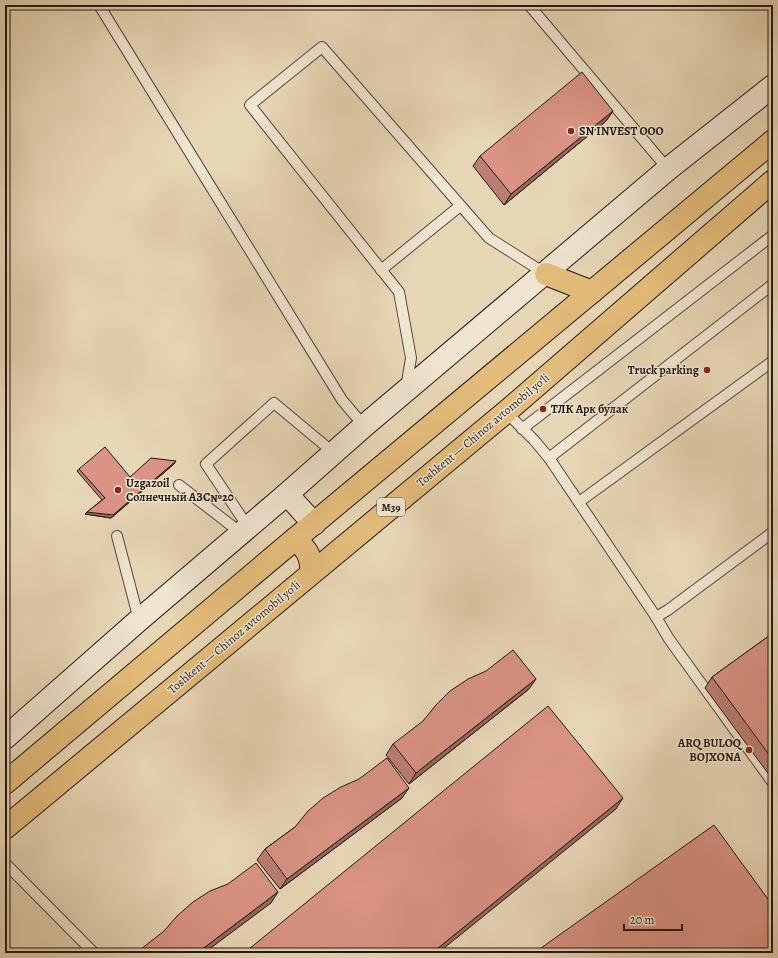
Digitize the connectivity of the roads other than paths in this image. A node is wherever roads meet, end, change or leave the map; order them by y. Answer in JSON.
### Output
{"nodes":[{"id":1,"x":100,"y":5,"type":"edge"},
{"id":2,"x":529,"y":5,"type":"edge"},
{"id":3,"x":773,"y":86,"type":"edge"},
{"id":4,"x":773,"y":141,"type":"edge"},
{"id":5,"x":668,"y":169,"type":"junction"},
{"id":6,"x":773,"y":181,"type":"edge"},
{"id":7,"x":460,"y":206,"type":"junction"},
{"id":8,"x":773,"y":235,"type":"edge"},
{"id":9,"x":381,"y":270,"type":"junction"},
{"id":10,"x":546,"y":274,"type":"junction"},
{"id":11,"x":773,"y":284,"type":"edge"},
{"id":12,"x":592,"y":292,"type":"junction"},
{"id":13,"x":773,"y":361,"type":"edge"},
{"id":14,"x":406,"y":391,"type":"junction"},
{"id":15,"x":506,"y":412,"type":"junction"},
{"id":16,"x":364,"y":426,"type":"junction"},
{"id":17,"x":522,"y":429,"type":"junction"},
{"id":18,"x":334,"y":453,"type":"junction"},
{"id":19,"x":549,"y":458,"type":"junction"},
{"id":20,"x":179,"y":485,"type":"dead end"},
{"id":21,"x":287,"y":494,"type":"junction"},
{"id":22,"x":579,"y":502,"type":"junction"},
{"id":23,"x":314,"y":524,"type":"junction"},
{"id":24,"x":244,"y":530,"type":"junction"},
{"id":25,"x":773,"y":532,"type":"edge"},
{"id":26,"x":117,"y":536,"type":"dead end"},
{"id":27,"x":295,"y":539,"type":"junction"},
{"id":28,"x":312,"y":572,"type":"junction"},
{"id":29,"x":656,"y":617,"type":"junction"},
{"id":30,"x":139,"y":620,"type":"junction"},
{"id":31,"x":5,"y":738,"type":"edge"},
{"id":32,"x":5,"y":783,"type":"edge"},
{"id":33,"x":773,"y":783,"type":"edge"},
{"id":34,"x":5,"y":828,"type":"edge"},
{"id":35,"x":5,"y":864,"type":"edge"},
{"id":36,"x":94,"y":953,"type":"edge"}],
"edges":[{"from":1,"to":16,"type":"lane"},
{"from":2,"to":5,"type":"lane"},
{"from":3,"to":5,"type":"street"},
{"from":4,"to":12,"type":"highway"},
{"from":5,"to":10,"type":"street"},
{"from":6,"to":15,"type":"highway","name":"Toshkent — Chinoz avtomobil yoʻli","number":"M39"},
{"from":7,"to":9,"type":"lane"},
{"from":7,"to":9,"type":"lane"},
{"from":7,"to":10,"type":"lane"},
{"from":8,"to":17,"type":"lane"},
{"from":9,"to":14,"type":"lane"},
{"from":10,"to":12,"type":"highway"},
{"from":10,"to":14,"type":"street"},
{"from":11,"to":19,"type":"lane"},
{"from":12,"to":23,"type":"highway"},
{"from":13,"to":22,"type":"lane"},
{"from":14,"to":16,"type":"street"},
{"from":15,"to":17,"type":"lane"},
{"from":15,"to":28,"type":"highway","name":"Toshkent — Chinoz avtomobil yoʻli","number":"M39"},
{"from":16,"to":18,"type":"street"},
{"from":17,"to":19,"type":"lane"},
{"from":18,"to":21,"type":"street"},
{"from":18,"to":24,"type":"lane"},
{"from":19,"to":22,"type":"lane"},
{"from":20,"to":24,"type":"lane"},
{"from":21,"to":23,"type":"street"},
{"from":21,"to":24,"type":"street"},
{"from":22,"to":29,"type":"lane"},
{"from":23,"to":27,"type":"highway"},
{"from":24,"to":30,"type":"street"},
{"from":25,"to":29,"type":"lane"},
{"from":26,"to":30,"type":"lane"},
{"from":27,"to":28,"type":"highway"},
{"from":27,"to":32,"type":"highway"},
{"from":28,"to":34,"type":"highway","name":"Toshkent — Chinoz avtomobil yoʻli","number":"M39"},
{"from":29,"to":33,"type":"lane"},
{"from":30,"to":31,"type":"street"},
{"from":35,"to":36,"type":"lane"}]}
